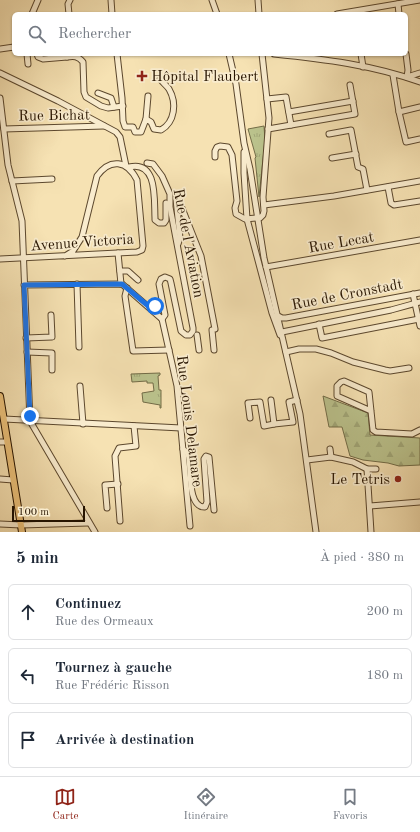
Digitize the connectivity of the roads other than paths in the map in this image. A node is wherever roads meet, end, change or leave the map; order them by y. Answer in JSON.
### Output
{"nodes":[{"id":1,"x":38,"y":0,"type":"edge"},
{"id":2,"x":70,"y":0,"type":"edge"},
{"id":3,"x":111,"y":0,"type":"edge"},
{"id":4,"x":212,"y":0,"type":"edge"},
{"id":5,"x":258,"y":0,"type":"edge"},
{"id":6,"x":420,"y":0,"type":"edge"},
{"id":7,"x":398,"y":4,"type":"junction"},
{"id":8,"x":33,"y":12,"type":"edge"},
{"id":9,"x":69,"y":12,"type":"edge"},
{"id":10,"x":112,"y":12,"type":"edge"},
{"id":11,"x":216,"y":12,"type":"edge"},
{"id":12,"x":259,"y":12,"type":"edge"},
{"id":13,"x":359,"y":12,"type":"edge"},
{"id":14,"x":399,"y":12,"type":"edge"},
{"id":15,"x":12,"y":48,"type":"edge"},
{"id":16,"x":0,"y":49,"type":"edge"},
{"id":17,"x":27,"y":56,"type":"edge"},
{"id":18,"x":38,"y":56,"type":"edge"},
{"id":19,"x":61,"y":56,"type":"edge"},
{"id":20,"x":75,"y":56,"type":"edge"},
{"id":21,"x":117,"y":56,"type":"edge"},
{"id":22,"x":230,"y":56,"type":"edge"},
{"id":23,"x":262,"y":56,"type":"edge"},
{"id":24,"x":291,"y":56,"type":"edge"},
{"id":25,"x":361,"y":56,"type":"edge"},
{"id":26,"x":406,"y":56,"type":"edge"},
{"id":27,"x":28,"y":64,"type":"dead end"},
{"id":28,"x":363,"y":67,"type":"junction"},
{"id":29,"x":0,"y":73,"type":"edge"},
{"id":30,"x":420,"y":73,"type":"edge"},
{"id":31,"x":393,"y":75,"type":"junction"},
{"id":32,"x":407,"y":77,"type":"junction"},
{"id":33,"x":160,"y":80,"type":"dead end"},
{"id":34,"x":420,"y":82,"type":"edge"},
{"id":35,"x":350,"y":85,"type":"dead end"},
{"id":36,"x":98,"y":93,"type":"dead end"},
{"id":37,"x":148,"y":96,"type":"dead end"},
{"id":38,"x":0,"y":98,"type":"edge"},
{"id":39,"x":267,"y":99,"type":"junction"},
{"id":40,"x":353,"y":101,"type":"junction"},
{"id":41,"x":123,"y":106,"type":"junction"},
{"id":42,"x":114,"y":107,"type":"junction"},
{"id":43,"x":420,"y":107,"type":"edge"},
{"id":44,"x":289,"y":112,"type":"junction"},
{"id":45,"x":399,"y":112,"type":"junction"},
{"id":46,"x":146,"y":119,"type":"junction"},
{"id":47,"x":291,"y":125,"type":"junction"},
{"id":48,"x":105,"y":126,"type":"junction"},
{"id":49,"x":4,"y":129,"type":"junction"},
{"id":50,"x":268,"y":129,"type":"junction"},
{"id":51,"x":330,"y":134,"type":"dead end"},
{"id":52,"x":420,"y":139,"type":"edge"},
{"id":53,"x":244,"y":143,"type":"junction"},
{"id":54,"x":356,"y":154,"type":"junction"},
{"id":55,"x":215,"y":157,"type":"dead end"},
{"id":56,"x":332,"y":158,"type":"dead end"},
{"id":57,"x":146,"y":164,"type":"dead end"},
{"id":58,"x":127,"y":166,"type":"junction"},
{"id":59,"x":52,"y":179,"type":"dead end"},
{"id":60,"x":12,"y":180,"type":"junction"},
{"id":61,"x":420,"y":182,"type":"edge"},
{"id":62,"x":166,"y":187,"type":"junction"},
{"id":63,"x":388,"y":187,"type":"junction"},
{"id":64,"x":367,"y":190,"type":"junction"},
{"id":65,"x":420,"y":201,"type":"edge"},
{"id":66,"x":264,"y":205,"type":"junction"},
{"id":67,"x":257,"y":218,"type":"junction"},
{"id":68,"x":247,"y":219,"type":"junction"},
{"id":69,"x":420,"y":240,"type":"edge"},
{"id":70,"x":178,"y":247,"type":"junction"},
{"id":71,"x":118,"y":253,"type":"junction"},
{"id":72,"x":65,"y":256,"type":"junction"},
{"id":73,"x":23,"y":258,"type":"junction"},
{"id":74,"x":0,"y":259,"type":"edge"},
{"id":75,"x":266,"y":267,"type":"junction"},
{"id":76,"x":120,"y":271,"type":"junction"},
{"id":77,"x":138,"y":280,"type":"dead end"},
{"id":78,"x":77,"y":284,"type":"junction"},
{"id":79,"x":121,"y":284,"type":"junction"},
{"id":80,"x":24,"y":285,"type":"junction"},
{"id":81,"x":127,"y":288,"type":"junction"},
{"id":82,"x":420,"y":293,"type":"edge"},
{"id":83,"x":413,"y":294,"type":"junction"},
{"id":84,"x":418,"y":303,"type":"edge"},
{"id":85,"x":51,"y":315,"type":"dead end"},
{"id":86,"x":278,"y":316,"type":"junction"},
{"id":87,"x":162,"y":319,"type":"junction"},
{"id":88,"x":419,"y":319,"type":"junction"},
{"id":89,"x":275,"y":324,"type":"junction"},
{"id":90,"x":319,"y":324,"type":"junction"},
{"id":91,"x":420,"y":326,"type":"edge"},
{"id":92,"x":282,"y":332,"type":"junction"},
{"id":93,"x":197,"y":334,"type":"dead end"},
{"id":94,"x":189,"y":335,"type":"joint"},
{"id":95,"x":26,"y":338,"type":"junction"},
{"id":96,"x":284,"y":342,"type":"junction"},
{"id":97,"x":79,"y":348,"type":"dead end"},
{"id":98,"x":169,"y":350,"type":"junction"},
{"id":99,"x":199,"y":350,"type":"dead end"},
{"id":100,"x":214,"y":350,"type":"dead end"},
{"id":101,"x":27,"y":352,"type":"junction"},
{"id":102,"x":286,"y":352,"type":"junction"},
{"id":103,"x":408,"y":368,"type":"dead end"},
{"id":104,"x":52,"y":370,"type":"dead end"},
{"id":105,"x":80,"y":386,"type":"dead end"},
{"id":106,"x":0,"y":396,"type":"edge"},
{"id":107,"x":271,"y":400,"type":"dead end"},
{"id":108,"x":297,"y":400,"type":"junction"},
{"id":109,"x":371,"y":411,"type":"junction"},
{"id":110,"x":250,"y":418,"type":"dead end"},
{"id":111,"x":4,"y":419,"type":"junction"},
{"id":112,"x":30,"y":421,"type":"junction"},
{"id":113,"x":83,"y":424,"type":"junction"},
{"id":114,"x":274,"y":424,"type":"junction"},
{"id":115,"x":134,"y":426,"type":"junction"},
{"id":116,"x":181,"y":428,"type":"junction"},
{"id":117,"x":420,"y":430,"type":"edge"},
{"id":118,"x":0,"y":442,"type":"edge"},
{"id":119,"x":7,"y":442,"type":"junction"},
{"id":120,"x":183,"y":449,"type":"junction"},
{"id":121,"x":330,"y":449,"type":"dead end"},
{"id":122,"x":331,"y":457,"type":"junction"},
{"id":123,"x":306,"y":460,"type":"junction"},
{"id":124,"x":367,"y":469,"type":"junction"},
{"id":125,"x":376,"y":469,"type":"dead end"},
{"id":126,"x":0,"y":479,"type":"edge"},
{"id":127,"x":13,"y":480,"type":"junction"},
{"id":128,"x":118,"y":484,"type":"junction"},
{"id":129,"x":420,"y":502,"type":"edge"},
{"id":130,"x":370,"y":506,"type":"junction"},
{"id":131,"x":107,"y":508,"type":"dead end"},
{"id":132,"x":214,"y":510,"type":"dead end"},
{"id":133,"x":120,"y":521,"type":"dead end"},
{"id":134,"x":88,"y":523,"type":"junction"},
{"id":135,"x":0,"y":524,"type":"edge"},
{"id":136,"x":21,"y":525,"type":"junction"},
{"id":137,"x":190,"y":526,"type":"dead end"},
{"id":138,"x":22,"y":532,"type":"edge"},
{"id":139,"x":95,"y":532,"type":"edge"},
{"id":140,"x":316,"y":532,"type":"edge"},
{"id":141,"x":371,"y":532,"type":"edge"}],
"edges":[{"from":1,"to":8,"type":"street"},
{"from":2,"to":9,"type":"street"},
{"from":3,"to":10,"type":"street"},
{"from":4,"to":11,"type":"street"},
{"from":5,"to":12,"type":"street"},
{"from":6,"to":7,"type":"street"},
{"from":7,"to":13,"type":"street"},
{"from":7,"to":14,"type":"street"},
{"from":15,"to":16,"type":"street"},
{"from":17,"to":27,"type":"street"},
{"from":18,"to":19,"type":"street"},
{"from":20,"to":42,"type":"street"},
{"from":21,"to":41,"type":"street"},
{"from":22,"to":53,"type":"street"},
{"from":23,"to":39,"type":"street"},
{"from":24,"to":28,"type":"street"},
{"from":25,"to":28,"type":"street"},
{"from":26,"to":32,"type":"street"},
{"from":28,"to":31,"type":"street"},
{"from":29,"to":48,"type":"street"},
{"from":30,"to":32,"type":"street"},
{"from":31,"to":32,"type":"street"},
{"from":31,"to":45,"type":"street"},
{"from":32,"to":34,"type":"street"},
{"from":33,"to":46,"type":"street"},
{"from":35,"to":40,"type":"street"},
{"from":36,"to":42,"type":"street"},
{"from":37,"to":46,"type":"street"},
{"from":38,"to":49,"type":"street"},
{"from":39,"to":44,"type":"street"},
{"from":39,"to":50,"type":"street"},
{"from":40,"to":44,"type":"street"},
{"from":40,"to":47,"type":"street"},
{"from":41,"to":42,"type":"street"},
{"from":41,"to":46,"type":"street"},
{"from":43,"to":45,"type":"street"},
{"from":44,"to":47,"type":"street"},
{"from":45,"to":52,"type":"street"},
{"from":47,"to":50,"type":"street"},
{"from":48,"to":49,"type":"street","name":"Rue Bichat"},
{"from":48,"to":58,"type":"street"},
{"from":49,"to":60,"type":"street"},
{"from":50,"to":66,"type":"street"},
{"from":51,"to":54,"type":"street"},
{"from":53,"to":67,"type":"street"},
{"from":53,"to":68,"type":"street"},
{"from":54,"to":56,"type":"street"},
{"from":54,"to":64,"type":"street"},
{"from":55,"to":68,"type":"street"},
{"from":57,"to":62,"type":"street","name":"Rue de l'Aviation"},
{"from":58,"to":62,"type":"street"},
{"from":58,"to":71,"type":"street","name":"Avenue Victoria"},
{"from":58,"to":72,"type":"street"},
{"from":59,"to":60,"type":"street"},
{"from":60,"to":73,"type":"street"},
{"from":61,"to":63,"type":"street"},
{"from":62,"to":70,"type":"street","name":"Rue de l'Aviation"},
{"from":63,"to":64,"type":"street"},
{"from":63,"to":65,"type":"street"},
{"from":64,"to":66,"type":"street"},
{"from":66,"to":67,"type":"street"},
{"from":67,"to":68,"type":"street"},
{"from":67,"to":75,"type":"street"},
{"from":68,"to":89,"type":"street"},
{"from":69,"to":75,"type":"street","name":"Rue Lecat"},
{"from":70,"to":94,"type":"street","name":"Rue de l'Aviation"},
{"from":70,"to":100,"type":"street"},
{"from":71,"to":72,"type":"street","name":"Avenue Victoria"},
{"from":71,"to":76,"type":"street"},
{"from":72,"to":73,"type":"street","name":"Avenue Victoria"},
{"from":73,"to":74,"type":"street","name":"Avenue Victoria"},
{"from":73,"to":80,"type":"street"},
{"from":75,"to":86,"type":"street"},
{"from":76,"to":77,"type":"street"},
{"from":76,"to":79,"type":"street"},
{"from":78,"to":79,"type":"street"},
{"from":78,"to":80,"type":"street"},
{"from":78,"to":97,"type":"street"},
{"from":79,"to":81,"type":"street"},
{"from":80,"to":95,"type":"street"},
{"from":81,"to":87,"type":"street"},
{"from":81,"to":98,"type":"street"},
{"from":82,"to":83,"type":"street","name":"Rue de Cronstadt"},
{"from":83,"to":84,"type":"street"},
{"from":83,"to":86,"type":"street","name":"Rue de Cronstadt"},
{"from":84,"to":88,"type":"street"},
{"from":84,"to":90,"type":"street","name":"Rue de Cronstadt"},
{"from":85,"to":95,"type":"street"},
{"from":86,"to":92,"type":"street"},
{"from":87,"to":94,"type":"street","name":"Rue Louis Delamare"},
{"from":87,"to":98,"type":"street","name":"Rue Louis Delamare"},
{"from":88,"to":90,"type":"street"},
{"from":88,"to":91,"type":"street"},
{"from":89,"to":92,"type":"street"},
{"from":89,"to":96,"type":"street"},
{"from":90,"to":92,"type":"street","name":"Rue de Cronstadt"},
{"from":92,"to":96,"type":"street"},
{"from":93,"to":99,"type":"street"},
{"from":95,"to":101,"type":"street"},
{"from":96,"to":102,"type":"street"},
{"from":98,"to":116,"type":"street","name":"Rue Louis Delamare"},
{"from":101,"to":104,"type":"street"},
{"from":101,"to":112,"type":"street"},
{"from":102,"to":103,"type":"street"},
{"from":102,"to":108,"type":"street"},
{"from":105,"to":113,"type":"street"},
{"from":106,"to":111,"type":"main road"},
{"from":107,"to":114,"type":"street"},
{"from":108,"to":114,"type":"street"},
{"from":108,"to":123,"type":"street"},
{"from":109,"to":109,"type":"street"},
{"from":109,"to":117,"type":"street"},
{"from":110,"to":114,"type":"street"},
{"from":111,"to":112,"type":"street"},
{"from":111,"to":119,"type":"main road"},
{"from":112,"to":113,"type":"street"},
{"from":112,"to":134,"type":"street"},
{"from":113,"to":115,"type":"street"},
{"from":115,"to":116,"type":"street"},
{"from":115,"to":128,"type":"street"},
{"from":116,"to":120,"type":"street","name":"Rue Louis Delamare"},
{"from":118,"to":119,"type":"street"},
{"from":119,"to":127,"type":"main road"},
{"from":120,"to":132,"type":"street"},
{"from":120,"to":137,"type":"street","name":"Rue Louis Delamare"},
{"from":121,"to":122,"type":"street"},
{"from":122,"to":123,"type":"street"},
{"from":122,"to":124,"type":"street"},
{"from":123,"to":140,"type":"street"},
{"from":124,"to":125,"type":"street"},
{"from":124,"to":130,"type":"street"},
{"from":126,"to":127,"type":"street"},
{"from":127,"to":136,"type":"main road"},
{"from":128,"to":131,"type":"street"},
{"from":128,"to":133,"type":"street"},
{"from":129,"to":130,"type":"street"},
{"from":130,"to":141,"type":"street"},
{"from":134,"to":136,"type":"street"},
{"from":134,"to":139,"type":"street"},
{"from":135,"to":136,"type":"street"},
{"from":136,"to":138,"type":"main road"}]}
